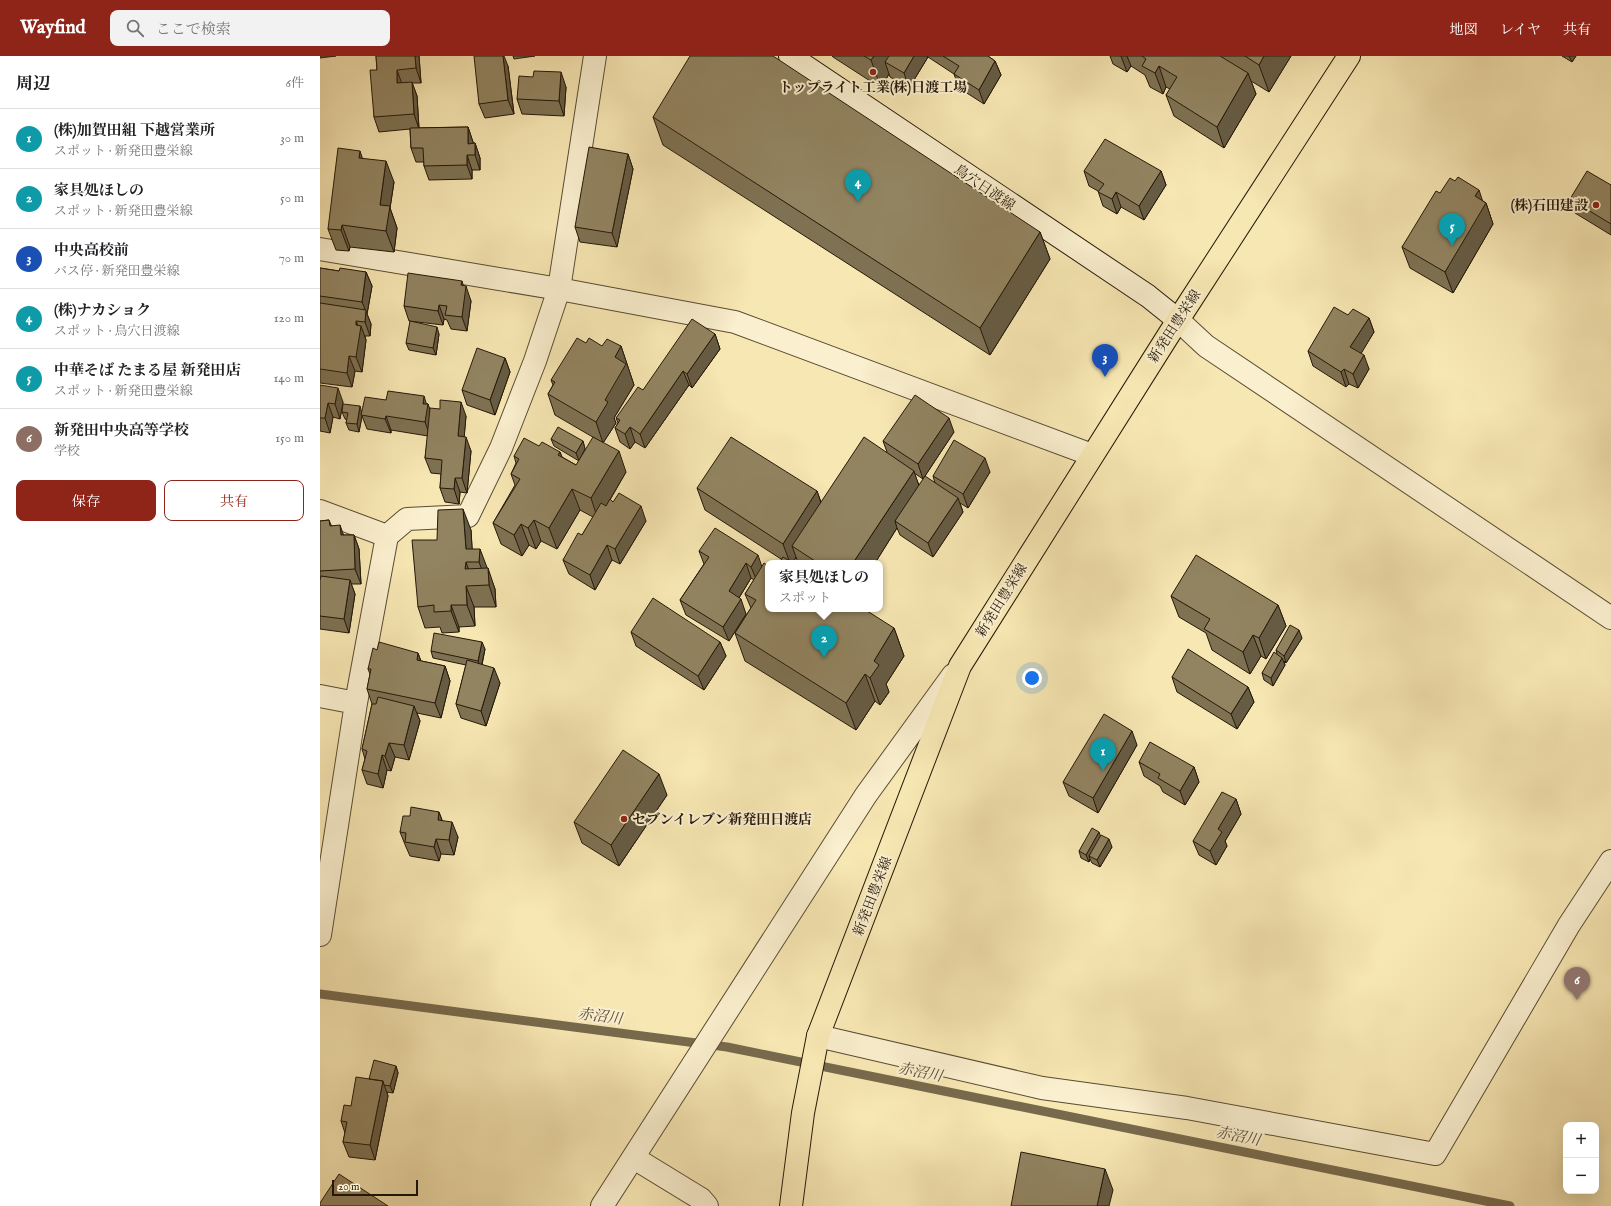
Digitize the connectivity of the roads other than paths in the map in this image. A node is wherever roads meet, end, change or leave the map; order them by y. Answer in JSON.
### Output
{"nodes":[{"id":1,"x":595,"y":56,"type":"edge"},
{"id":2,"x":790,"y":56,"type":"edge"},
{"id":3,"x":1349,"y":56,"type":"edge"},
{"id":4,"x":320,"y":249,"type":"edge"},
{"id":5,"x":559,"y":289,"type":"junction"},
{"id":6,"x":1178,"y":320,"type":"junction"},
{"id":7,"x":1092,"y":455,"type":"junction"},
{"id":8,"x":320,"y":511,"type":"edge"},
{"id":9,"x":387,"y":536,"type":"junction"},
{"id":10,"x":1611,"y":618,"type":"edge"},
{"id":11,"x":960,"y":666,"type":"junction"},
{"id":12,"x":320,"y":696,"type":"edge"},
{"id":13,"x":356,"y":703,"type":"junction"},
{"id":14,"x":1611,"y":861,"type":"edge"},
{"id":15,"x":320,"y":934,"type":"edge"},
{"id":16,"x":818,"y":1036,"type":"junction"},
{"id":17,"x":634,"y":1158,"type":"junction"},
{"id":18,"x":602,"y":1206,"type":"edge"},
{"id":19,"x":707,"y":1206,"type":"edge"},
{"id":20,"x":791,"y":1206,"type":"edge"}],
"edges":[{"from":1,"to":5,"type":"street"},
{"from":2,"to":6,"type":"street","name":"鳥穴日渡線"},
{"from":3,"to":6,"type":"main road","name":"新発田豊栄線"},
{"from":4,"to":5,"type":"street"},
{"from":5,"to":7,"type":"street"},
{"from":5,"to":9,"type":"street"},
{"from":6,"to":7,"type":"main road","name":"新発田豊栄線"},
{"from":6,"to":10,"type":"street","name":"鳥穴日渡線"},
{"from":7,"to":11,"type":"main road","name":"新発田豊栄線"},
{"from":8,"to":9,"type":"street"},
{"from":9,"to":13,"type":"street"},
{"from":11,"to":16,"type":"main road","name":"新発田豊栄線"},
{"from":11,"to":17,"type":"street"},
{"from":12,"to":13,"type":"street"},
{"from":13,"to":15,"type":"street"},
{"from":14,"to":16,"type":"street"},
{"from":16,"to":20,"type":"main road","name":"新発田豊栄線"},
{"from":17,"to":18,"type":"street"},
{"from":17,"to":19,"type":"street"}]}
